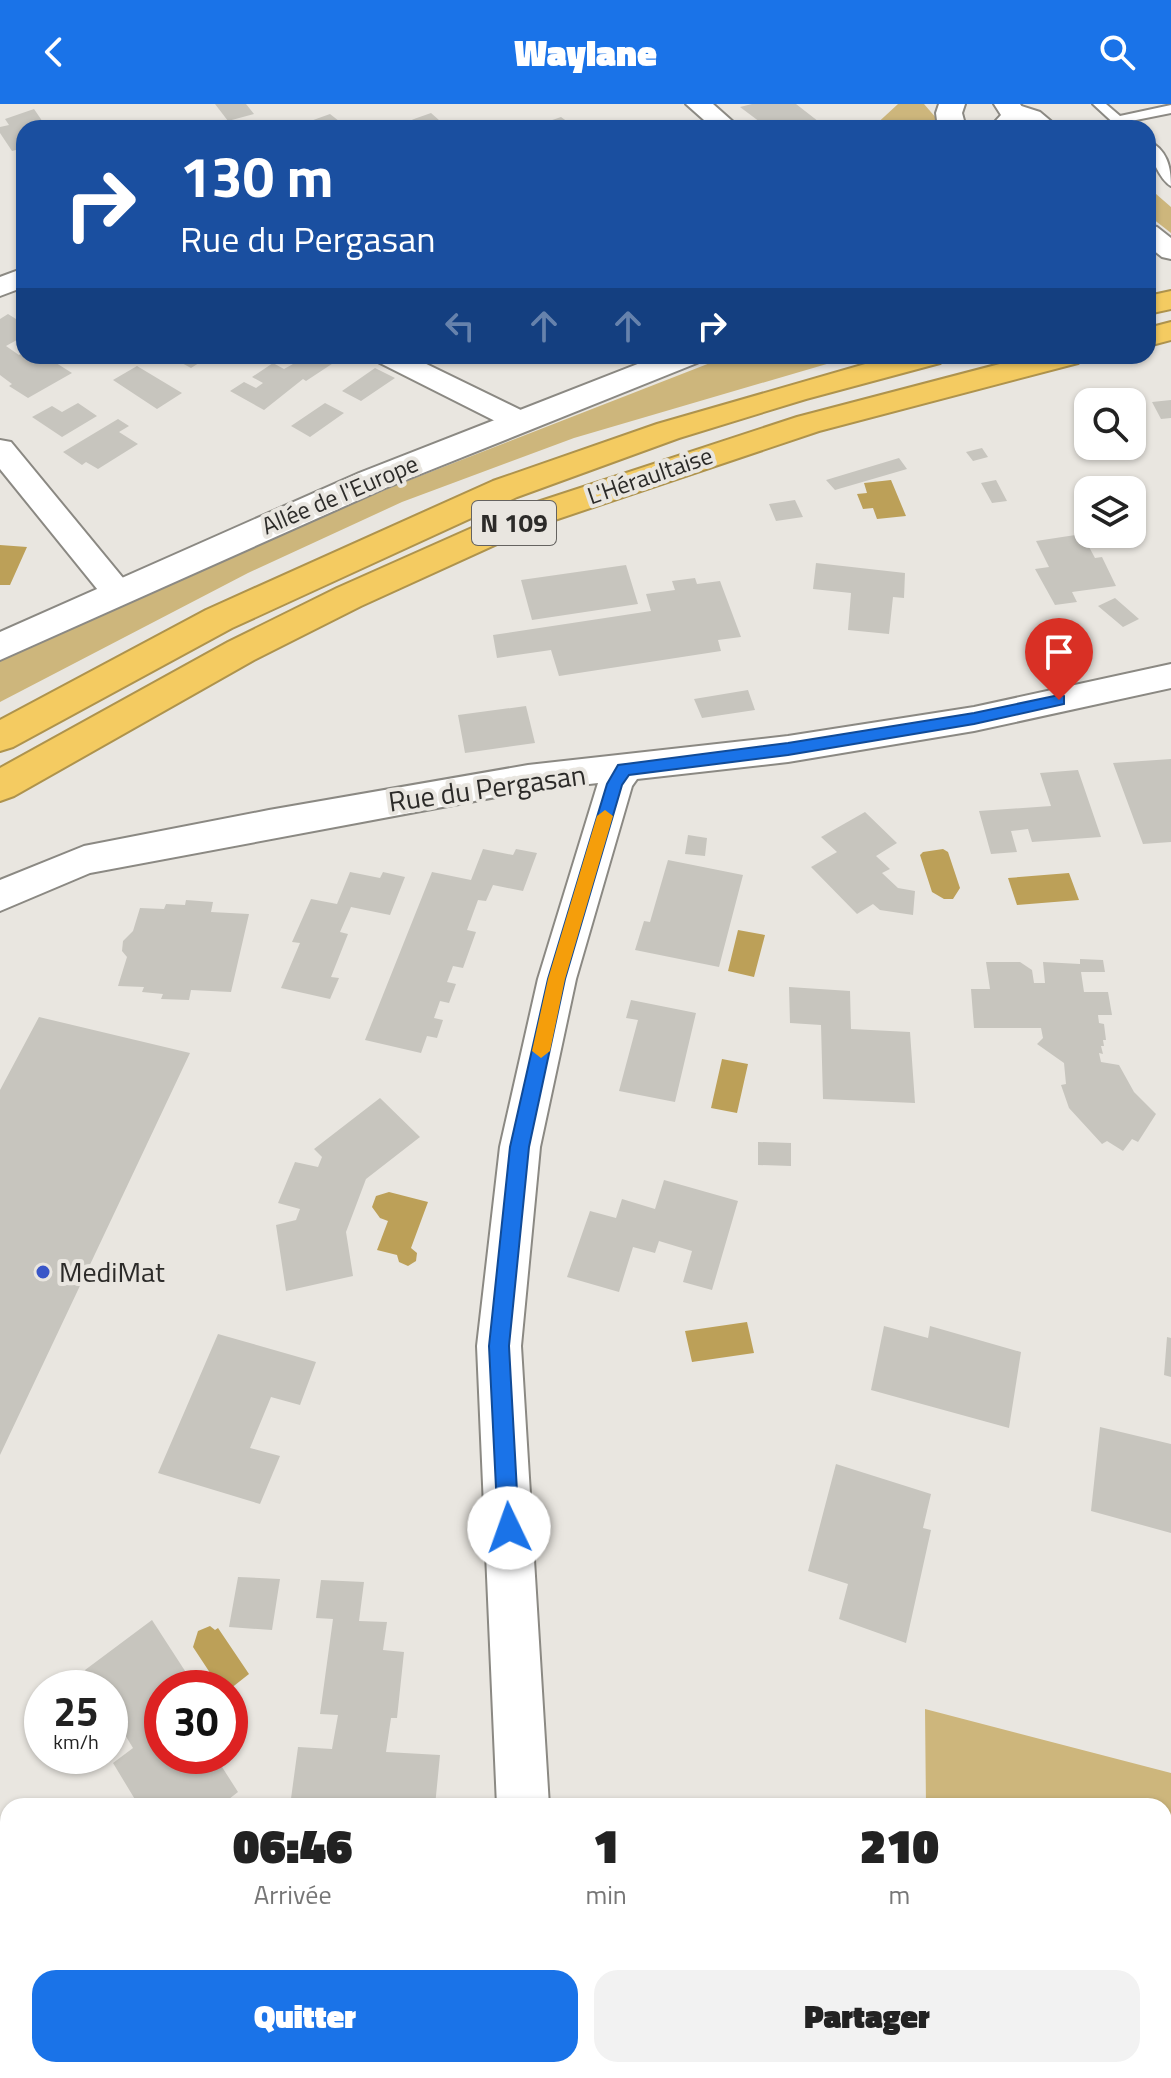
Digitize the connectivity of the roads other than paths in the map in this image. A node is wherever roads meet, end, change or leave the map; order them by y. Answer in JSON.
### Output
{"nodes":[{"id":1,"x":698,"y":104,"type":"edge"},
{"id":2,"x":1099,"y":104,"type":"edge"},
{"id":3,"x":1171,"y":109,"type":"edge"},
{"id":4,"x":1009,"y":111,"type":"edge"},
{"id":5,"x":718,"y":120,"type":"edge"},
{"id":6,"x":1035,"y":120,"type":"edge"},
{"id":7,"x":1117,"y":120,"type":"edge"},
{"id":8,"x":1135,"y":120,"type":"edge"},
{"id":9,"x":1156,"y":156,"type":"edge"},
{"id":10,"x":1171,"y":182,"type":"edge"},
{"id":11,"x":404,"y":364,"type":"edge"},
{"id":12,"x":665,"y":364,"type":"edge"},
{"id":13,"x":901,"y":364,"type":"edge"},
{"id":14,"x":1037,"y":364,"type":"edge"},
{"id":15,"x":519,"y":421,"type":"junction"},
{"id":16,"x":0,"y":449,"type":"edge"},
{"id":17,"x":117,"y":592,"type":"junction"},
{"id":18,"x":0,"y":647,"type":"edge"},
{"id":19,"x":1171,"y":676,"type":"edge"},
{"id":20,"x":0,"y":737,"type":"edge"},
{"id":21,"x":624,"y":770,"type":"junction"},
{"id":22,"x":0,"y":786,"type":"edge"},
{"id":23,"x":0,"y":896,"type":"edge"},
{"id":24,"x":523,"y":1798,"type":"edge"}],
"edges":[{"from":1,"to":5,"type":"street"},
{"from":2,"to":7,"type":"lane"},
{"from":3,"to":8,"type":"lane"},
{"from":4,"to":6,"type":"street"},
{"from":9,"to":10,"type":"lane"},
{"from":11,"to":15,"type":"street"},
{"from":12,"to":15,"type":"street","name":"Allée de l'Europe"},
{"from":13,"to":20,"type":"highway","name":"L'Héraultaise","number":"N 109"},
{"from":14,"to":22,"type":"highway","name":"L'Héraultaise","number":"N 109"},
{"from":15,"to":17,"type":"street","name":"Allée de l'Europe"},
{"from":16,"to":17,"type":"street"},
{"from":17,"to":18,"type":"street","name":"Allée de l'Europe"},
{"from":19,"to":21,"type":"street","name":"Rue du Pergasan"},
{"from":21,"to":23,"type":"street","name":"Rue du Pergasan"},
{"from":21,"to":24,"type":"street"}]}
